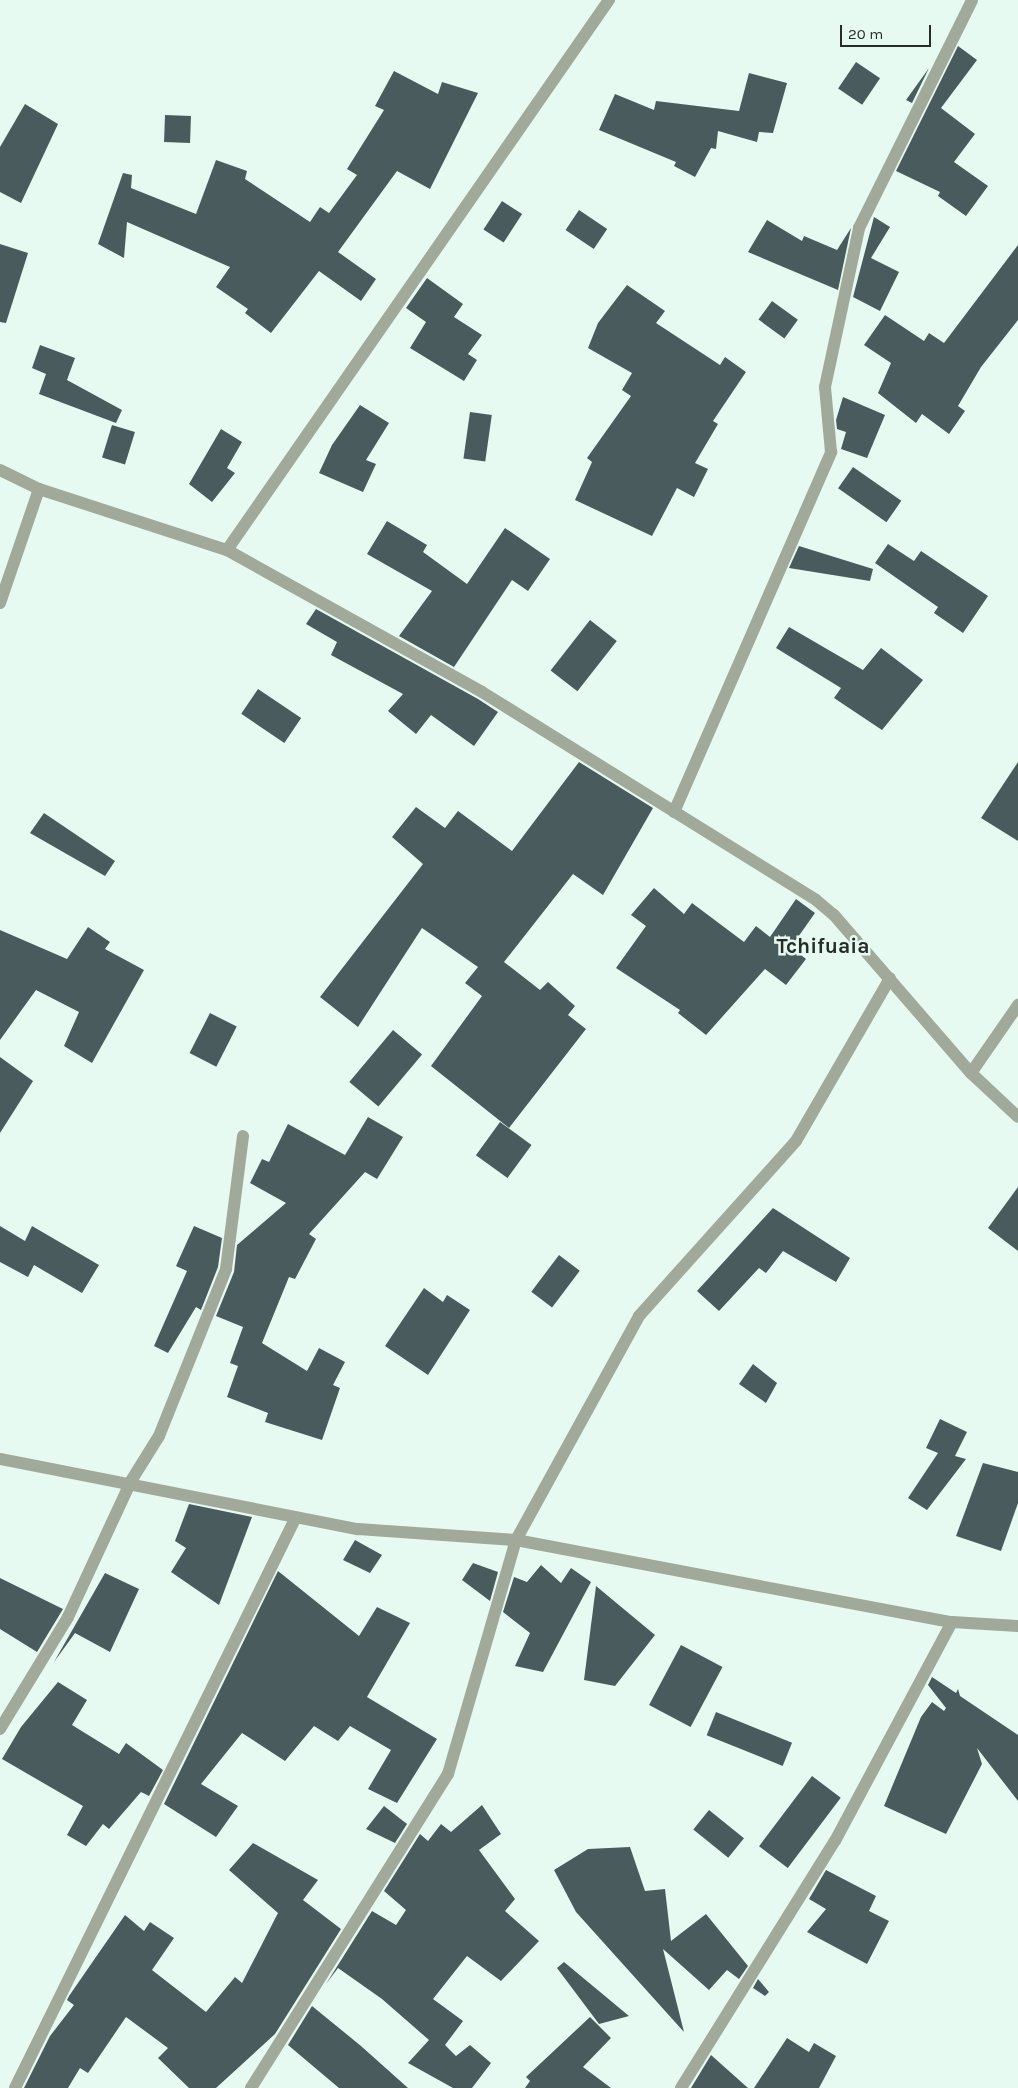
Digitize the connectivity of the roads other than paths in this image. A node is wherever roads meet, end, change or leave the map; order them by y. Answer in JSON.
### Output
{"nodes":[{"id":1,"x":609,"y":0,"type":"edge"},
{"id":2,"x":972,"y":0,"type":"edge"},
{"id":3,"x":0,"y":470,"type":"edge"},
{"id":4,"x":39,"y":488,"type":"junction"},
{"id":5,"x":228,"y":550,"type":"junction"},
{"id":6,"x":0,"y":603,"type":"edge"},
{"id":7,"x":674,"y":812,"type":"junction"},
{"id":8,"x":890,"y":978,"type":"junction"},
{"id":9,"x":1018,"y":1005,"type":"edge"},
{"id":10,"x":971,"y":1073,"type":"junction"},
{"id":11,"x":1018,"y":1117,"type":"edge"},
{"id":12,"x":243,"y":1136,"type":"dead end"},
{"id":13,"x":0,"y":1459,"type":"edge"},
{"id":14,"x":130,"y":1484,"type":"junction"},
{"id":15,"x":296,"y":1517,"type":"junction"},
{"id":16,"x":516,"y":1540,"type":"junction"},
{"id":17,"x":952,"y":1622,"type":"junction"},
{"id":18,"x":1018,"y":1626,"type":"edge"},
{"id":19,"x":0,"y":1729,"type":"edge"},
{"id":20,"x":15,"y":2088,"type":"edge"},
{"id":21,"x":252,"y":2088,"type":"edge"},
{"id":22,"x":681,"y":2088,"type":"edge"}],
"edges":[{"from":1,"to":5,"type":"street"},
{"from":2,"to":7,"type":"street"},
{"from":3,"to":4,"type":"street"},
{"from":4,"to":5,"type":"street"},
{"from":4,"to":6,"type":"street"},
{"from":5,"to":7,"type":"street"},
{"from":7,"to":8,"type":"street"},
{"from":8,"to":10,"type":"street"},
{"from":8,"to":16,"type":"street"},
{"from":9,"to":10,"type":"street"},
{"from":10,"to":11,"type":"street"},
{"from":12,"to":14,"type":"street"},
{"from":13,"to":14,"type":"street"},
{"from":14,"to":15,"type":"street"},
{"from":14,"to":19,"type":"street"},
{"from":15,"to":16,"type":"street"},
{"from":15,"to":20,"type":"street"},
{"from":16,"to":17,"type":"street"},
{"from":16,"to":21,"type":"street"},
{"from":17,"to":18,"type":"street"},
{"from":17,"to":22,"type":"street"}]}
